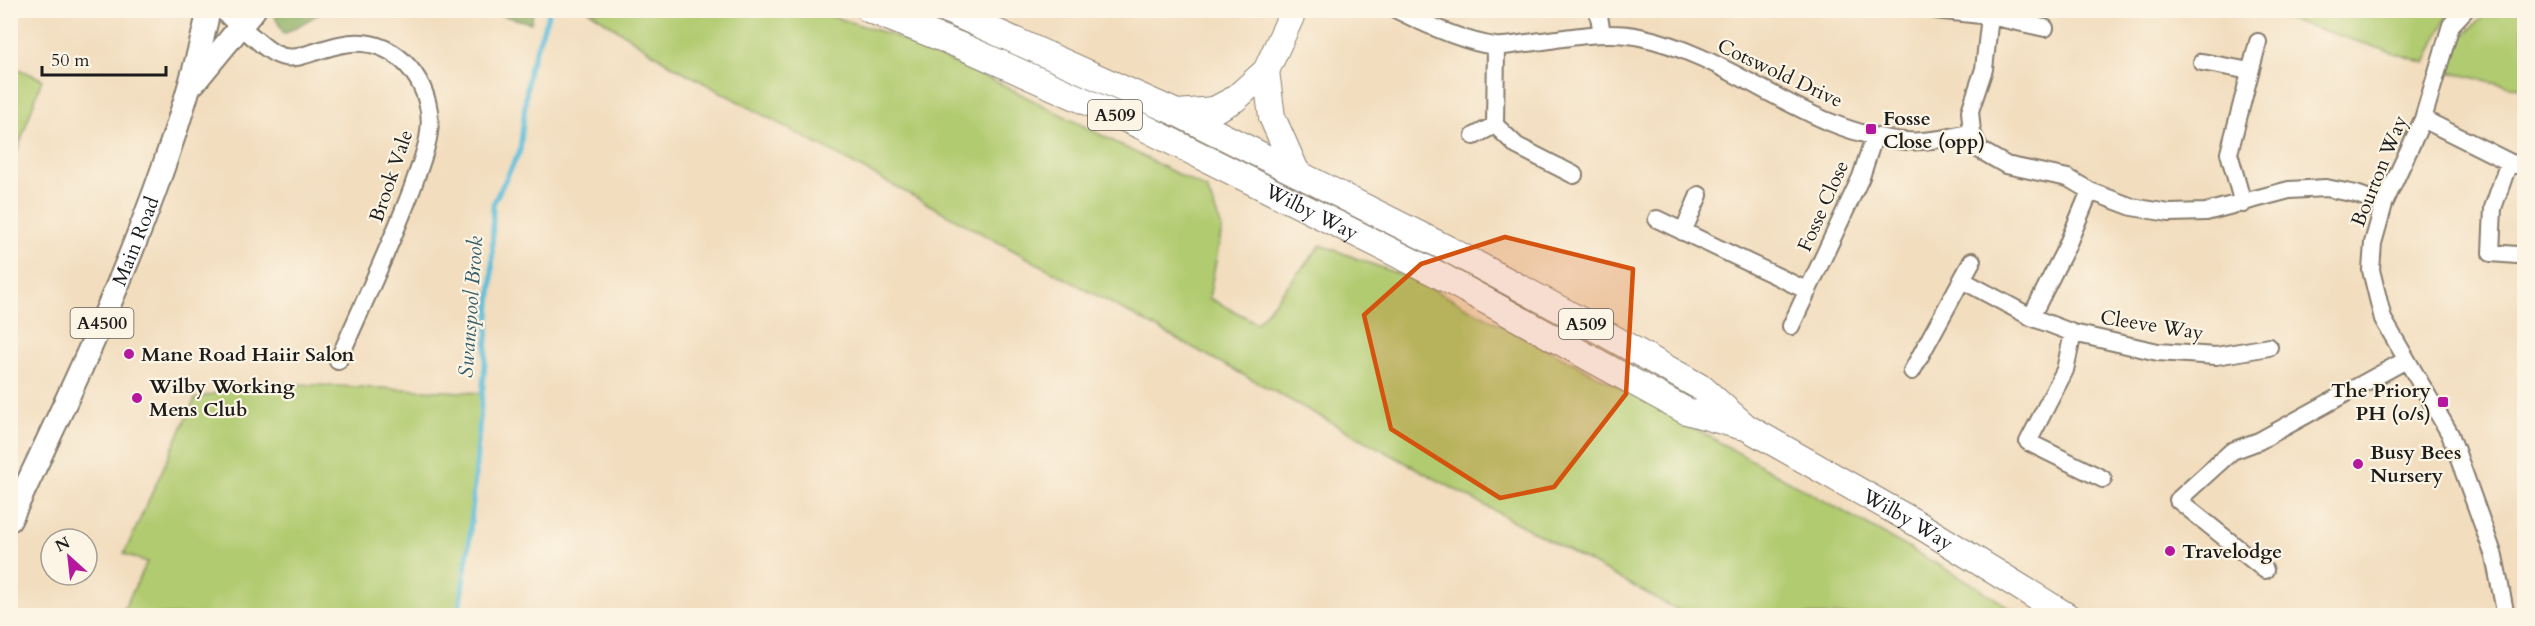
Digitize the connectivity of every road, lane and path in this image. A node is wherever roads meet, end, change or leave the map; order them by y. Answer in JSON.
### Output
{"nodes":[{"id":1,"x":209,"y":10,"type":"edge"},
{"id":2,"x":222,"y":10,"type":"edge"},
{"id":3,"x":870,"y":10,"type":"edge"},
{"id":4,"x":947,"y":10,"type":"edge"},
{"id":5,"x":1294,"y":10,"type":"edge"},
{"id":6,"x":1397,"y":10,"type":"edge"},
{"id":7,"x":1598,"y":10,"type":"edge"},
{"id":8,"x":1935,"y":10,"type":"edge"},
{"id":9,"x":2465,"y":10,"type":"edge"},
{"id":10,"x":1990,"y":16,"type":"junction"},
{"id":11,"x":247,"y":19,"type":"edge"},
{"id":12,"x":2045,"y":28,"type":"dead end"},
{"id":13,"x":1602,"y":34,"type":"junction"},
{"id":14,"x":2258,"y":42,"type":"dead end"},
{"id":15,"x":1496,"y":46,"type":"junction"},
{"id":16,"x":2202,"y":62,"type":"dead end"},
{"id":17,"x":1266,"y":71,"type":"junction"},
{"id":18,"x":2250,"y":71,"type":"junction"},
{"id":19,"x":190,"y":88,"type":"junction"},
{"id":20,"x":1177,"y":112,"type":"junction"},
{"id":21,"x":2423,"y":119,"type":"junction"},
{"id":22,"x":1495,"y":125,"type":"junction"},
{"id":23,"x":1972,"y":132,"type":"junction"},
{"id":24,"x":1474,"y":136,"type":"dead end"},
{"id":25,"x":1874,"y":137,"type":"junction"},
{"id":26,"x":2517,"y":164,"type":"edge"},
{"id":27,"x":1297,"y":173,"type":"junction"},
{"id":28,"x":1575,"y":175,"type":"dead end"},
{"id":29,"x":2090,"y":191,"type":"junction"},
{"id":30,"x":1699,"y":195,"type":"dead end"},
{"id":31,"x":2243,"y":204,"type":"junction"},
{"id":32,"x":2384,"y":204,"type":"junction"},
{"id":33,"x":1657,"y":219,"type":"dead end"},
{"id":34,"x":1683,"y":231,"type":"junction"},
{"id":35,"x":2517,"y":255,"type":"dead end"},
{"id":36,"x":1972,"y":261,"type":"dead end"},
{"id":37,"x":1962,"y":280,"type":"junction"},
{"id":38,"x":1808,"y":291,"type":"junction"},
{"id":39,"x":2031,"y":317,"type":"junction"},
{"id":40,"x":1791,"y":326,"type":"dead end"},
{"id":41,"x":2073,"y":333,"type":"junction"},
{"id":42,"x":2269,"y":347,"type":"dead end"},
{"id":43,"x":2406,"y":360,"type":"junction"},
{"id":44,"x":338,"y":361,"type":"dead end"},
{"id":45,"x":1912,"y":371,"type":"dead end"},
{"id":46,"x":1746,"y":427,"type":"junction"},
{"id":47,"x":2103,"y":479,"type":"dead end"},
{"id":48,"x":10,"y":520,"type":"edge"},
{"id":49,"x":2265,"y":570,"type":"dead end"},
{"id":50,"x":2067,"y":615,"type":"edge"},
{"id":51,"x":2506,"y":615,"type":"edge"}],
"edges":[{"from":1,"to":19,"type":"main road","name":"Main Road","number":"A4500"},
{"from":2,"to":11,"type":"street","name":"Brook Vale"},
{"from":3,"to":46,"type":"highway","name":"Wilby Way","number":"A509"},
{"from":4,"to":20,"type":"highway","name":"Wilby Way","number":"A509"},
{"from":5,"to":17,"type":"highway"},
{"from":6,"to":15,"type":"street","name":"Cotswold Drive"},
{"from":7,"to":13,"type":"street"},
{"from":8,"to":10,"type":"street"},
{"from":9,"to":21,"type":"street","name":"Bourton Way"},
{"from":10,"to":12,"type":"street"},
{"from":10,"to":23,"type":"street"},
{"from":11,"to":19,"type":"main road","name":"Main Road","number":"A4500"},
{"from":11,"to":44,"type":"street","name":"Brook Vale"},
{"from":13,"to":15,"type":"street","name":"Cotswold Drive"},
{"from":13,"to":25,"type":"street","name":"Cotswold Drive"},
{"from":14,"to":18,"type":"street"},
{"from":15,"to":22,"type":"street"},
{"from":16,"to":18,"type":"street"},
{"from":17,"to":20,"type":"highway"},
{"from":17,"to":27,"type":"highway"},
{"from":18,"to":31,"type":"street"},
{"from":19,"to":48,"type":"main road","name":"Main Road","number":"A4500"},
{"from":20,"to":27,"type":"highway","name":"Wilby Way","number":"A509"},
{"from":21,"to":26,"type":"street"},
{"from":21,"to":32,"type":"street","name":"Bourton Way"},
{"from":22,"to":24,"type":"street"},
{"from":22,"to":28,"type":"street"},
{"from":23,"to":25,"type":"street","name":"Cotswold Drive"},
{"from":23,"to":29,"type":"street"},
{"from":25,"to":38,"type":"street","name":"Fosse Close"},
{"from":26,"to":35,"type":"street"},
{"from":27,"to":46,"type":"highway","name":"Wilby Way","number":"A509"},
{"from":29,"to":31,"type":"street"},
{"from":29,"to":39,"type":"street"},
{"from":30,"to":34,"type":"street"},
{"from":31,"to":32,"type":"street"},
{"from":32,"to":43,"type":"street","name":"Bourton Way"},
{"from":33,"to":34,"type":"street"},
{"from":34,"to":38,"type":"street"},
{"from":36,"to":37,"type":"street"},
{"from":37,"to":39,"type":"street","name":"Cleeve Way"},
{"from":37,"to":45,"type":"street"},
{"from":38,"to":40,"type":"street","name":"Fosse Close"},
{"from":39,"to":41,"type":"street","name":"Cleeve Way"},
{"from":41,"to":42,"type":"street","name":"Cleeve Way"},
{"from":41,"to":47,"type":"street"},
{"from":43,"to":49,"type":"street"},
{"from":43,"to":51,"type":"street","name":"Bourton Way"},
{"from":46,"to":50,"type":"highway","name":"Wilby Way","number":"A509"}]}
